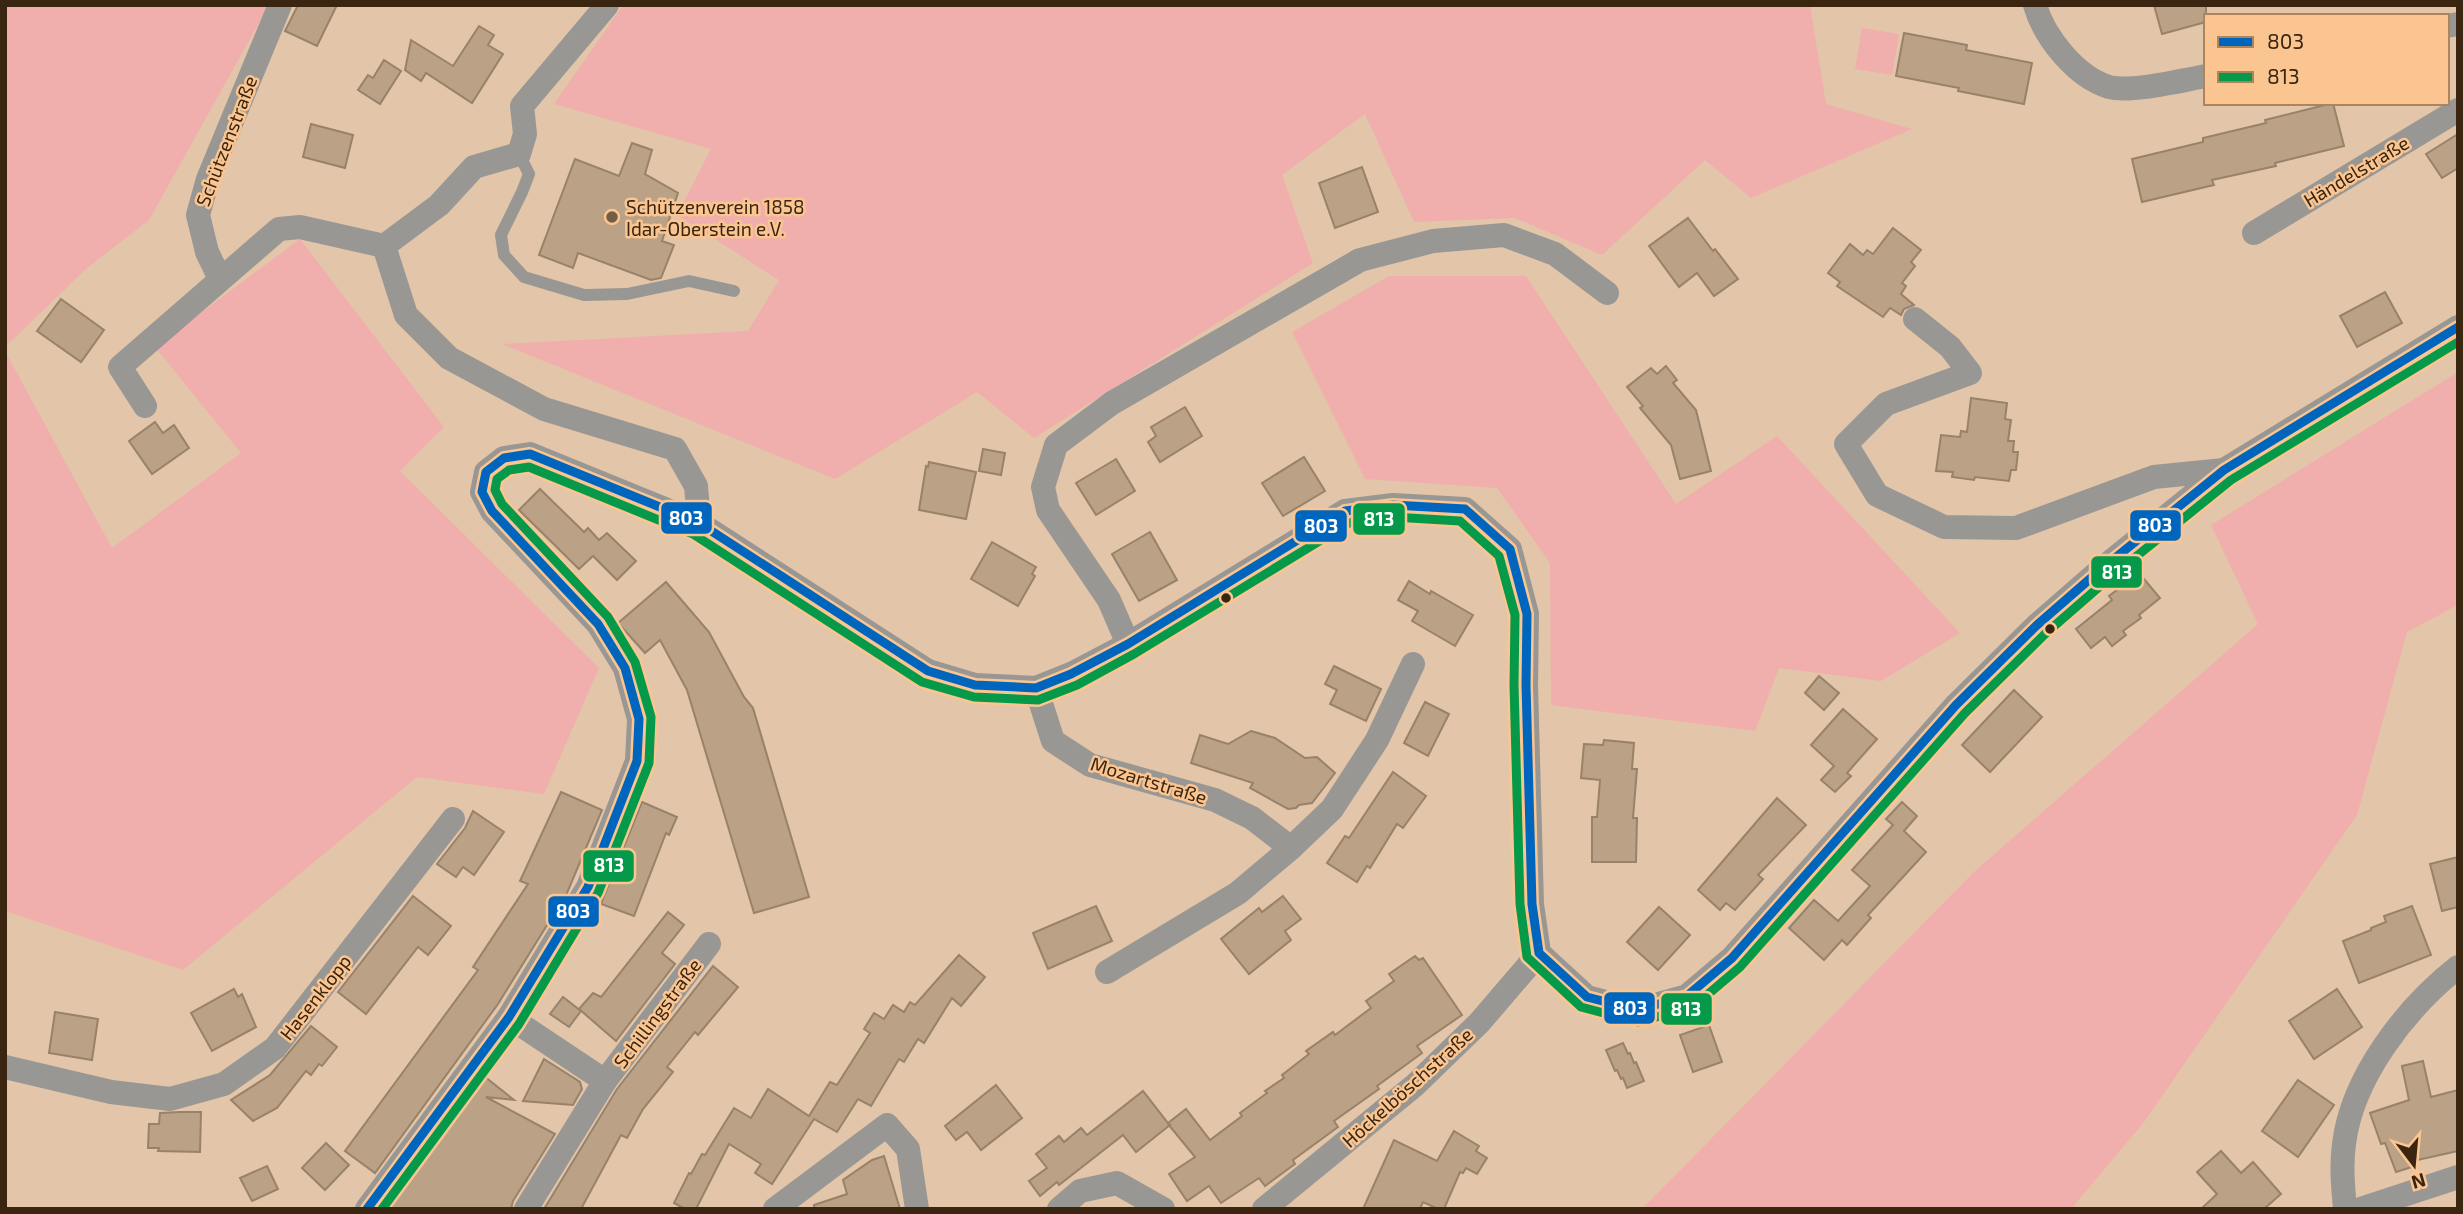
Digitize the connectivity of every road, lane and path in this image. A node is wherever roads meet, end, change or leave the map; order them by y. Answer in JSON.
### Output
{"nodes":[{"id":1,"x":280,"y":5,"type":"edge"},
{"id":2,"x":607,"y":5,"type":"edge"},
{"id":3,"x":2035,"y":5,"type":"edge"},
{"id":4,"x":2204,"y":76,"type":"edge"},
{"id":5,"x":2458,"y":110,"type":"edge"},
{"id":6,"x":519,"y":154,"type":"junction"},
{"id":7,"x":2254,"y":233,"type":"dead end"},
{"id":8,"x":384,"y":246,"type":"junction"},
{"id":9,"x":220,"y":279,"type":"junction"},
{"id":10,"x":734,"y":291,"type":"dead end"},
{"id":11,"x":1607,"y":293,"type":"dead end"},
{"id":12,"x":1915,"y":319,"type":"dead end"},
{"id":13,"x":2458,"y":327,"type":"edge"},
{"id":14,"x":145,"y":405,"type":"dead end"},
{"id":15,"x":2224,"y":470,"type":"junction"},
{"id":16,"x":699,"y":523,"type":"junction"},
{"id":17,"x":1128,"y":644,"type":"junction"},
{"id":18,"x":1413,"y":664,"type":"dead end"},
{"id":19,"x":1036,"y":688,"type":"junction"},
{"id":20,"x":453,"y":819,"type":"dead end"},
{"id":21,"x":1291,"y":848,"type":"junction"},
{"id":22,"x":709,"y":944,"type":"dead end"},
{"id":23,"x":1539,"y":953,"type":"junction"},
{"id":24,"x":2458,"y":967,"type":"edge"},
{"id":25,"x":1107,"y":972,"type":"dead end"},
{"id":26,"x":509,"y":1017,"type":"junction"},
{"id":27,"x":5,"y":1067,"type":"edge"},
{"id":28,"x":606,"y":1081,"type":"junction"},
{"id":29,"x":2458,"y":1177,"type":"edge"},
{"id":30,"x":367,"y":1209,"type":"edge"},
{"id":31,"x":526,"y":1209,"type":"edge"},
{"id":32,"x":775,"y":1209,"type":"edge"},
{"id":33,"x":917,"y":1209,"type":"edge"},
{"id":34,"x":1059,"y":1209,"type":"edge"},
{"id":35,"x":1163,"y":1209,"type":"edge"},
{"id":36,"x":1264,"y":1209,"type":"edge"},
{"id":37,"x":2346,"y":1209,"type":"edge"},
{"id":38,"x":2361,"y":1209,"type":"edge"}],
"edges":[{"from":1,"to":9,"type":"street","name":"Schützenstraße"},
{"from":2,"to":6,"type":"street"},
{"from":3,"to":4,"type":"street"},
{"from":5,"to":7,"type":"street","name":"Händelstraße"},
{"from":6,"to":8,"type":"street"},
{"from":6,"to":10,"type":"lane"},
{"from":8,"to":9,"type":"street"},
{"from":8,"to":16,"type":"street"},
{"from":9,"to":14,"type":"street"},
{"from":11,"to":17,"type":"street"},
{"from":12,"to":15,"type":"street"},
{"from":13,"to":15,"type":"street"},
{"from":15,"to":23,"type":"street"},
{"from":16,"to":19,"type":"street"},
{"from":16,"to":26,"type":"street"},
{"from":17,"to":19,"type":"street"},
{"from":17,"to":23,"type":"street"},
{"from":18,"to":21,"type":"street"},
{"from":19,"to":21,"type":"street","name":"Mozartstraße"},
{"from":20,"to":27,"type":"street","name":"Hasenklopp"},
{"from":21,"to":25,"type":"street"},
{"from":22,"to":28,"type":"street","name":"Schillingstraße"},
{"from":23,"to":36,"type":"street","name":"Höckelböschstraße"},
{"from":24,"to":37,"type":"street"},
{"from":26,"to":28,"type":"street","name":"Schillingstraße"},
{"from":26,"to":30,"type":"street"},
{"from":28,"to":31,"type":"street","name":"Schillingstraße"},
{"from":29,"to":38,"type":"street"},
{"from":32,"to":33,"type":"street"},
{"from":34,"to":35,"type":"street"}]}
